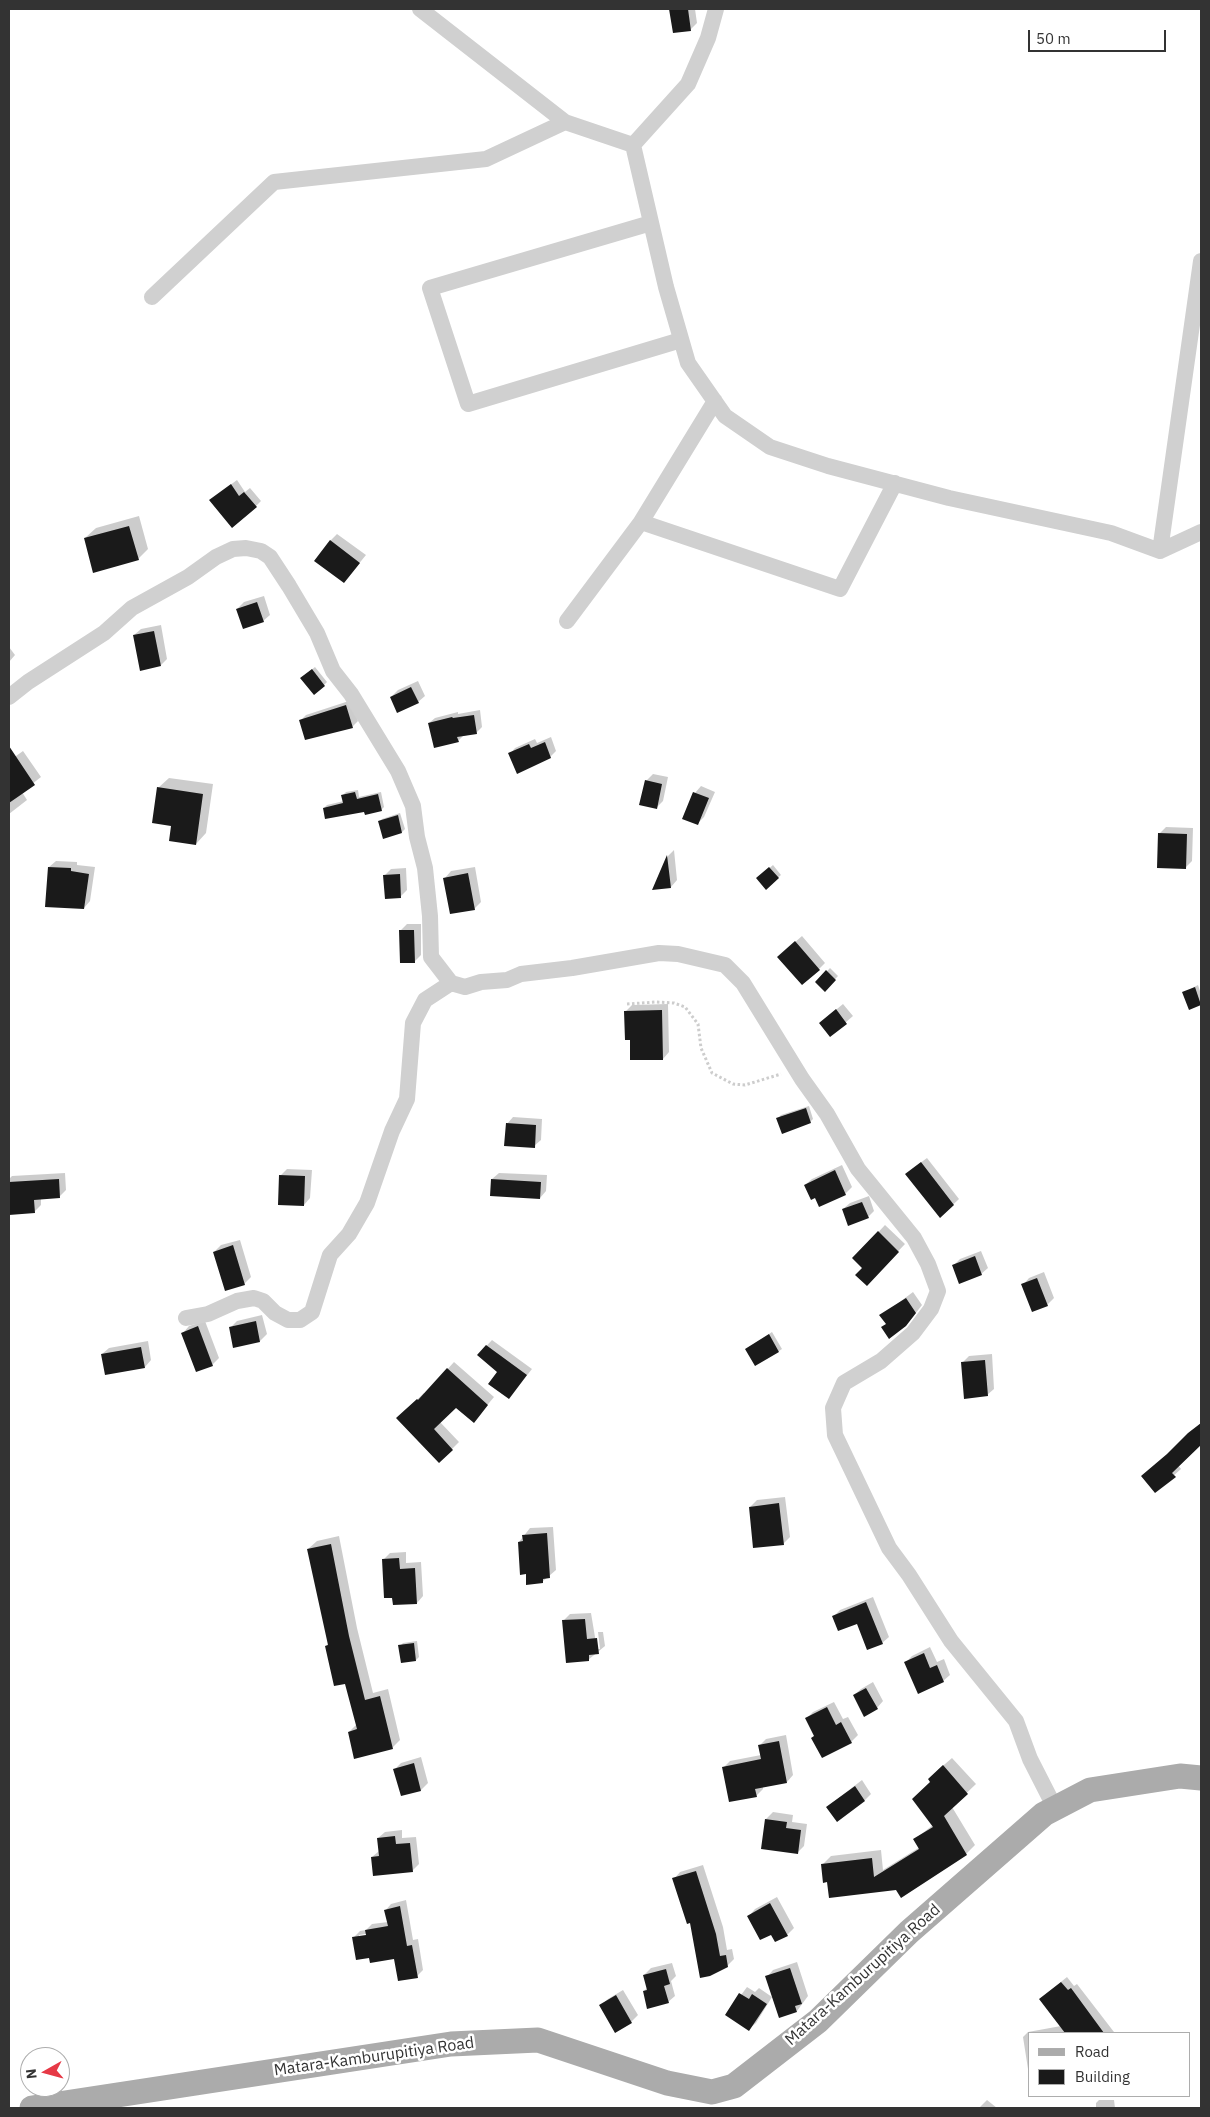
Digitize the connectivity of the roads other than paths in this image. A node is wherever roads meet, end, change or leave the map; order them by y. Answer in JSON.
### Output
{"nodes":[{"id":1,"x":420,"y":9,"type":"edge"},
{"id":2,"x":716,"y":9,"type":"edge"},
{"id":3,"x":565,"y":122,"type":"junction"},
{"id":4,"x":633,"y":145,"type":"junction"},
{"id":5,"x":651,"y":222,"type":"junction"},
{"id":6,"x":1201,"y":261,"type":"edge"},
{"id":7,"x":152,"y":297,"type":"dead end"},
{"id":8,"x":681,"y":340,"type":"junction"},
{"id":9,"x":715,"y":401,"type":"junction"},
{"id":10,"x":895,"y":484,"type":"junction"},
{"id":11,"x":641,"y":522,"type":"junction"},
{"id":12,"x":1201,"y":532,"type":"edge"},
{"id":13,"x":1160,"y":551,"type":"junction"},
{"id":14,"x":567,"y":620,"type":"dead end"},
{"id":15,"x":9,"y":697,"type":"edge"},
{"id":16,"x":451,"y":983,"type":"junction"},
{"id":17,"x":186,"y":1318,"type":"dead end"},
{"id":18,"x":1201,"y":1778,"type":"edge"},
{"id":19,"x":1055,"y":1808,"type":"junction"},
{"id":20,"x":32,"y":2108,"type":"edge"}],
"edges":[{"from":1,"to":3,"type":"street"},
{"from":2,"to":4,"type":"street"},
{"from":3,"to":4,"type":"street"},
{"from":3,"to":7,"type":"street"},
{"from":4,"to":5,"type":"street"},
{"from":5,"to":8,"type":"street"},
{"from":5,"to":8,"type":"street"},
{"from":6,"to":13,"type":"street"},
{"from":8,"to":9,"type":"street"},
{"from":9,"to":10,"type":"street"},
{"from":9,"to":11,"type":"street"},
{"from":10,"to":11,"type":"street"},
{"from":10,"to":13,"type":"street"},
{"from":11,"to":14,"type":"street"},
{"from":12,"to":13,"type":"street"},
{"from":15,"to":16,"type":"street"},
{"from":16,"to":17,"type":"street"},
{"from":16,"to":19,"type":"street"},
{"from":18,"to":19,"type":"main road","name":"Matara-Kamburupitiya Road"},
{"from":19,"to":20,"type":"main road","name":"Matara-Kamburupitiya Road"}]}
